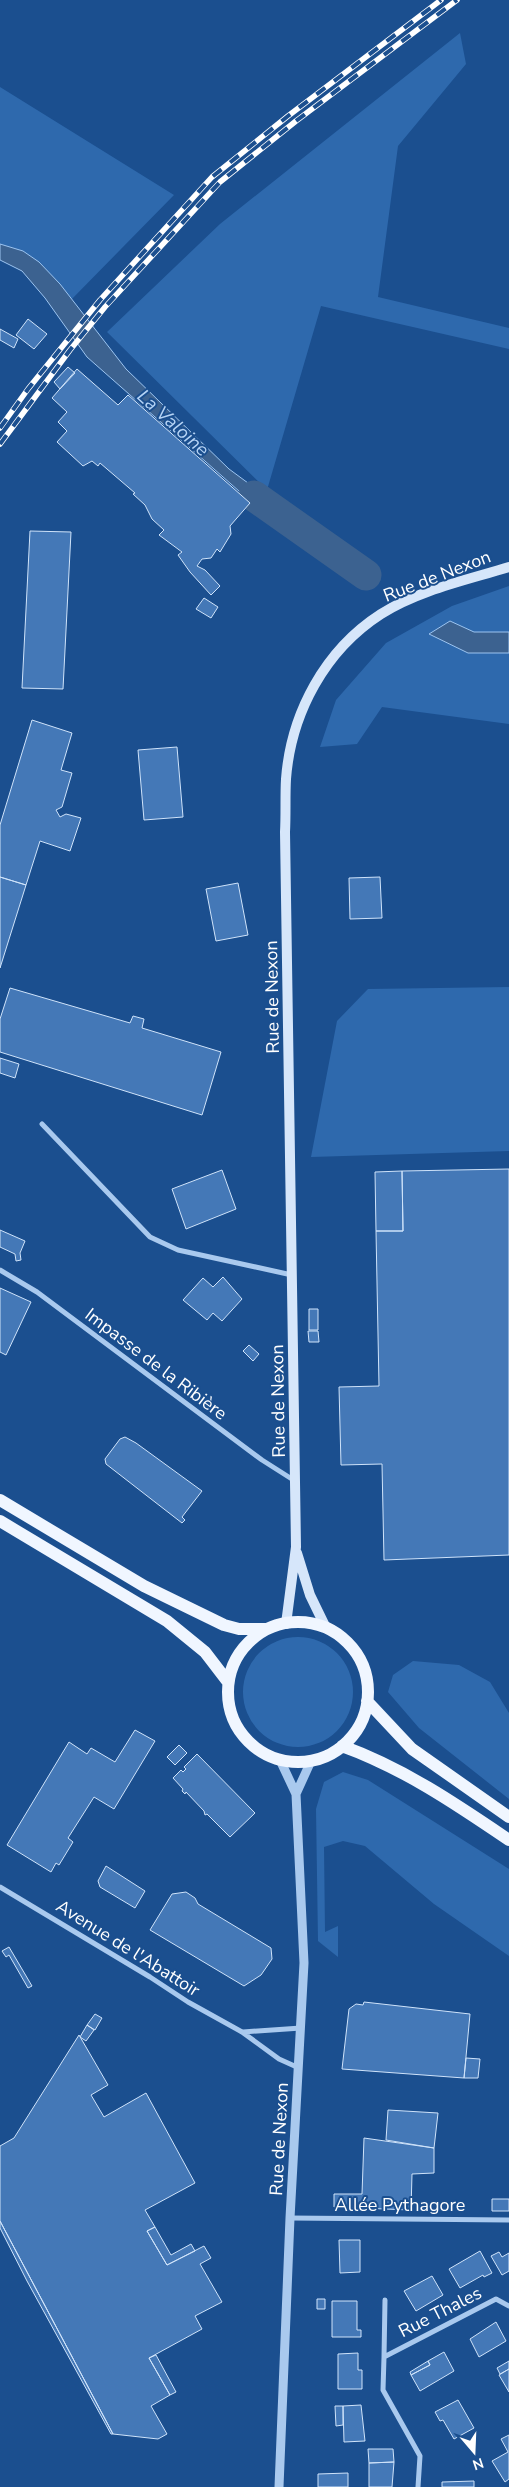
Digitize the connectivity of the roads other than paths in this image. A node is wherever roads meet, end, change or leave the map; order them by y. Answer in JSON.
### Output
{"nodes":[{"id":1,"x":509,"y":567,"type":"edge"},
{"id":2,"x":42,"y":1124,"type":"dead end"},
{"id":3,"x":0,"y":1270,"type":"edge"},
{"id":4,"x":293,"y":1275,"type":"junction"},
{"id":5,"x":295,"y":1481,"type":"junction"},
{"id":6,"x":0,"y":1500,"type":"edge"},
{"id":7,"x":0,"y":1521,"type":"edge"},
{"id":8,"x":296,"y":1547,"type":"junction"},
{"id":9,"x":286,"y":1624,"type":"junction"},
{"id":10,"x":326,"y":1628,"type":"junction"},
{"id":11,"x":267,"y":1629,"type":"junction"},
{"id":12,"x":228,"y":1682,"type":"junction"},
{"id":13,"x":367,"y":1702,"type":"junction"},
{"id":14,"x":342,"y":1746,"type":"junction"},
{"id":15,"x":280,"y":1760,"type":"junction"},
{"id":16,"x":311,"y":1761,"type":"junction"},
{"id":17,"x":296,"y":1794,"type":"junction"},
{"id":18,"x":509,"y":1817,"type":"edge"},
{"id":19,"x":509,"y":1840,"type":"edge"},
{"id":20,"x":0,"y":1887,"type":"edge"},
{"id":21,"x":301,"y":2028,"type":"junction"},
{"id":22,"x":242,"y":2032,"type":"junction"},
{"id":23,"x":299,"y":2069,"type":"junction"},
{"id":24,"x":290,"y":2218,"type":"junction"},
{"id":25,"x":509,"y":2220,"type":"edge"},
{"id":26,"x":385,"y":2300,"type":"dead end"},
{"id":27,"x":509,"y":2306,"type":"edge"},
{"id":28,"x":384,"y":2357,"type":"junction"},
{"id":29,"x":280,"y":2487,"type":"edge"},
{"id":30,"x":418,"y":2487,"type":"edge"}],
"edges":[{"from":1,"to":4,"type":"main road","name":"Rue de Nexon"},
{"from":2,"to":4,"type":"street"},
{"from":3,"to":5,"type":"street","name":"Impasse de la Ribière"},
{"from":4,"to":5,"type":"main road","name":"Rue de Nexon"},
{"from":5,"to":8,"type":"main road","name":"Rue de Nexon"},
{"from":6,"to":11,"type":"main road"},
{"from":7,"to":12,"type":"main road"},
{"from":8,"to":9,"type":"main road","name":"Rue de Nexon"},
{"from":8,"to":10,"type":"main road","name":"Rue de Nexon"},
{"from":9,"to":10,"type":"main road"},
{"from":9,"to":11,"type":"main road"},
{"from":10,"to":13,"type":"main road"},
{"from":11,"to":12,"type":"main road"},
{"from":12,"to":15,"type":"main road"},
{"from":13,"to":14,"type":"main road"},
{"from":13,"to":18,"type":"main road"},
{"from":14,"to":16,"type":"main road"},
{"from":14,"to":19,"type":"main road"},
{"from":15,"to":16,"type":"main road"},
{"from":15,"to":17,"type":"street","name":"Rue de Nexon"},
{"from":16,"to":17,"type":"street","name":"Rue de Nexon"},
{"from":17,"to":21,"type":"street","name":"Rue de Nexon"},
{"from":20,"to":22,"type":"street","name":"Avenue de l'Abattoir"},
{"from":21,"to":22,"type":"street"},
{"from":21,"to":23,"type":"street","name":"Rue de Nexon"},
{"from":22,"to":23,"type":"street","name":"Avenue de l'Abattoir"},
{"from":23,"to":24,"type":"street","name":"Rue de Nexon"},
{"from":24,"to":25,"type":"street","name":"Allée Pythagore"},
{"from":24,"to":29,"type":"street","name":"Rue de Nexon"},
{"from":26,"to":28,"type":"street","name":"Rue Thales"},
{"from":27,"to":28,"type":"street","name":"Rue Thales"},
{"from":28,"to":30,"type":"street","name":"Rue Thales"}]}
